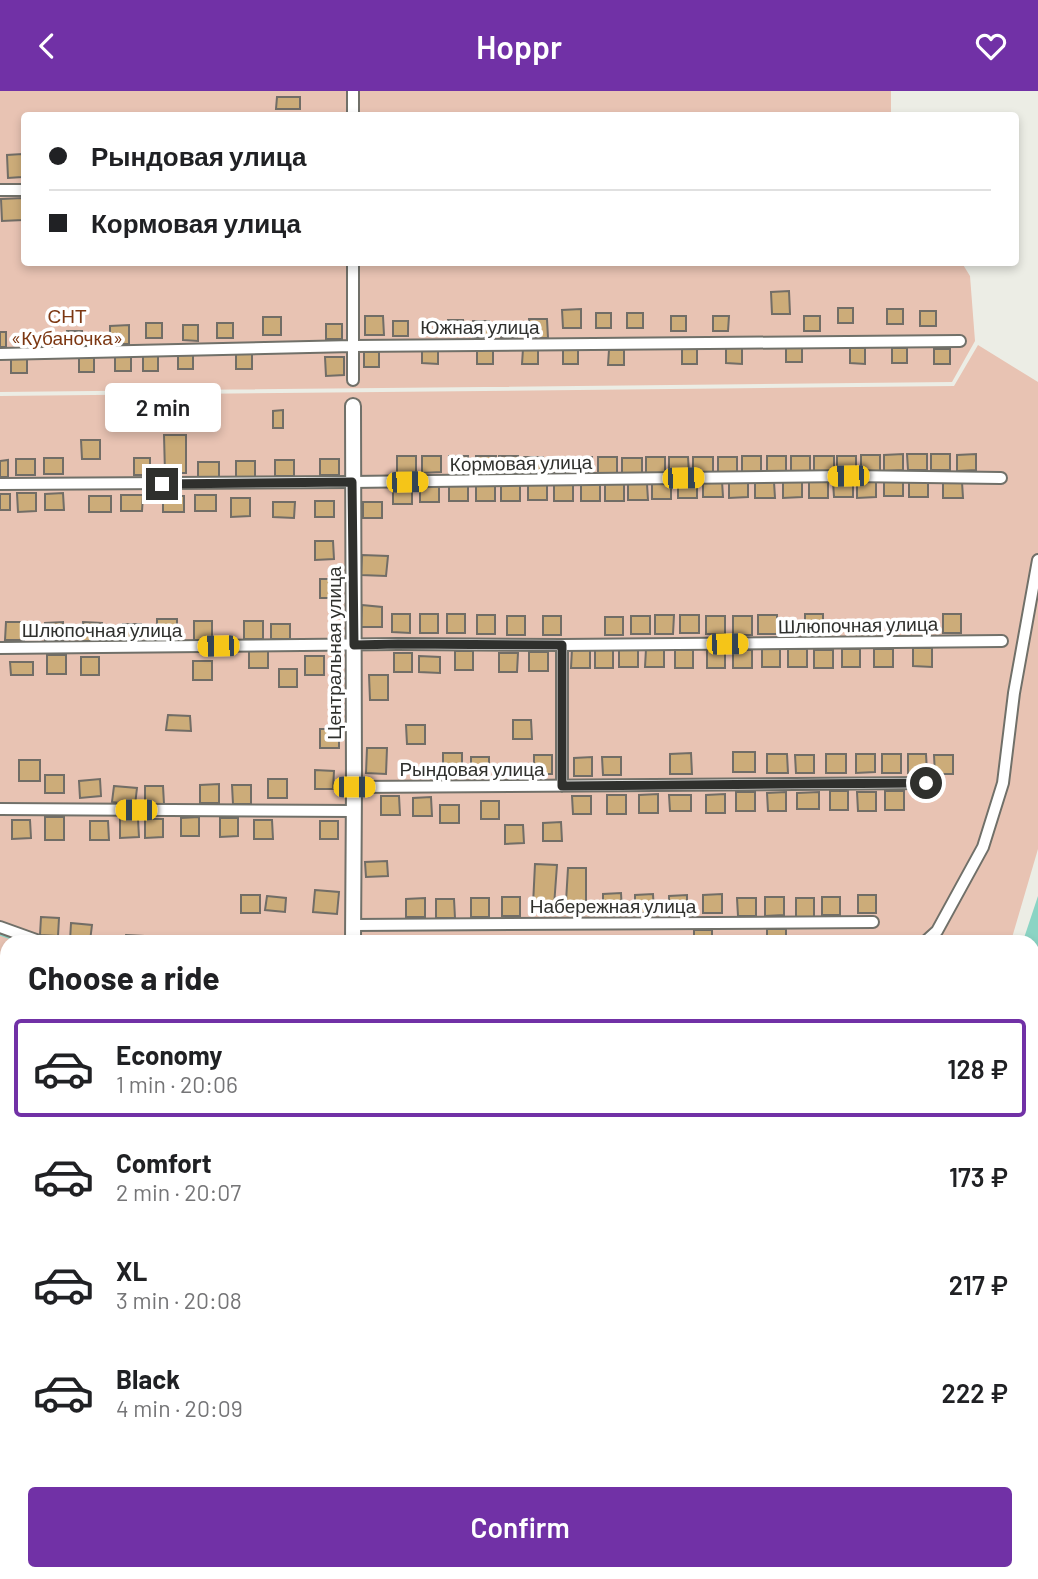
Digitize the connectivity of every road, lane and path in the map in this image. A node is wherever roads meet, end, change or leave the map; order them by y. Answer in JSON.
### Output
{"nodes":[{"id":1,"x":353,"y":91,"type":"edge"},
{"id":2,"x":352,"y":112,"type":"edge"},
{"id":3,"x":0,"y":190,"type":"edge"},
{"id":4,"x":21,"y":190,"type":"edge"},
{"id":5,"x":353,"y":266,"type":"edge"},
{"id":6,"x":960,"y":341,"type":"dead end"},
{"id":7,"x":353,"y":346,"type":"junction"},
{"id":8,"x":0,"y":354,"type":"edge"},
{"id":9,"x":353,"y":380,"type":"dead end"},
{"id":10,"x":353,"y":406,"type":"dead end"},
{"id":11,"x":1001,"y":478,"type":"dead end"},
{"id":12,"x":352,"y":482,"type":"junction"},
{"id":13,"x":0,"y":484,"type":"edge"},
{"id":14,"x":1038,"y":559,"type":"edge"},
{"id":15,"x":1002,"y":641,"type":"dead end"},
{"id":16,"x":354,"y":645,"type":"junction"},
{"id":17,"x":562,"y":645,"type":"junction"},
{"id":18,"x":0,"y":648,"type":"edge"},
{"id":19,"x":926,"y":783,"type":"dead end"},
{"id":20,"x":562,"y":786,"type":"junction"},
{"id":21,"x":354,"y":787,"type":"junction"},
{"id":22,"x":0,"y":809,"type":"edge"},
{"id":23,"x":353,"y":811,"type":"junction"},
{"id":24,"x":873,"y":922,"type":"dead end"},
{"id":25,"x":353,"y":925,"type":"junction"},
{"id":26,"x":0,"y":927,"type":"edge"},
{"id":27,"x":22,"y":935,"type":"edge"},
{"id":28,"x":353,"y":935,"type":"edge"},
{"id":29,"x":933,"y":935,"type":"edge"}],
"edges":[{"from":1,"to":2,"type":"street"},
{"from":3,"to":4,"type":"street"},
{"from":5,"to":7,"type":"street"},
{"from":6,"to":7,"type":"street","name":"Южная улица"},
{"from":7,"to":8,"type":"street","name":"Южная улица"},
{"from":7,"to":9,"type":"street"},
{"from":10,"to":12,"type":"street","name":"Центральная улица"},
{"from":11,"to":12,"type":"street","name":"Кормовая улица"},
{"from":12,"to":13,"type":"street","name":"Кормовая улица"},
{"from":12,"to":16,"type":"street","name":"Центральная улица"},
{"from":14,"to":29,"type":"street"},
{"from":15,"to":17,"type":"street","name":"Шлюпочная улица"},
{"from":16,"to":17,"type":"street","name":"Шлюпочная улица"},
{"from":16,"to":18,"type":"street","name":"Шлюпочная улица"},
{"from":16,"to":21,"type":"street","name":"Центральная улица"},
{"from":17,"to":20,"type":"street"},
{"from":19,"to":20,"type":"street","name":"Рындовая улица"},
{"from":20,"to":21,"type":"street","name":"Рындовая улица"},
{"from":21,"to":23,"type":"street","name":"Центральная улица"},
{"from":22,"to":23,"type":"street"},
{"from":23,"to":25,"type":"street","name":"Центральная улица"},
{"from":24,"to":25,"type":"street","name":"Набережная улица"},
{"from":25,"to":28,"type":"street","name":"Центральная улица"},
{"from":26,"to":27,"type":"street"}]}
